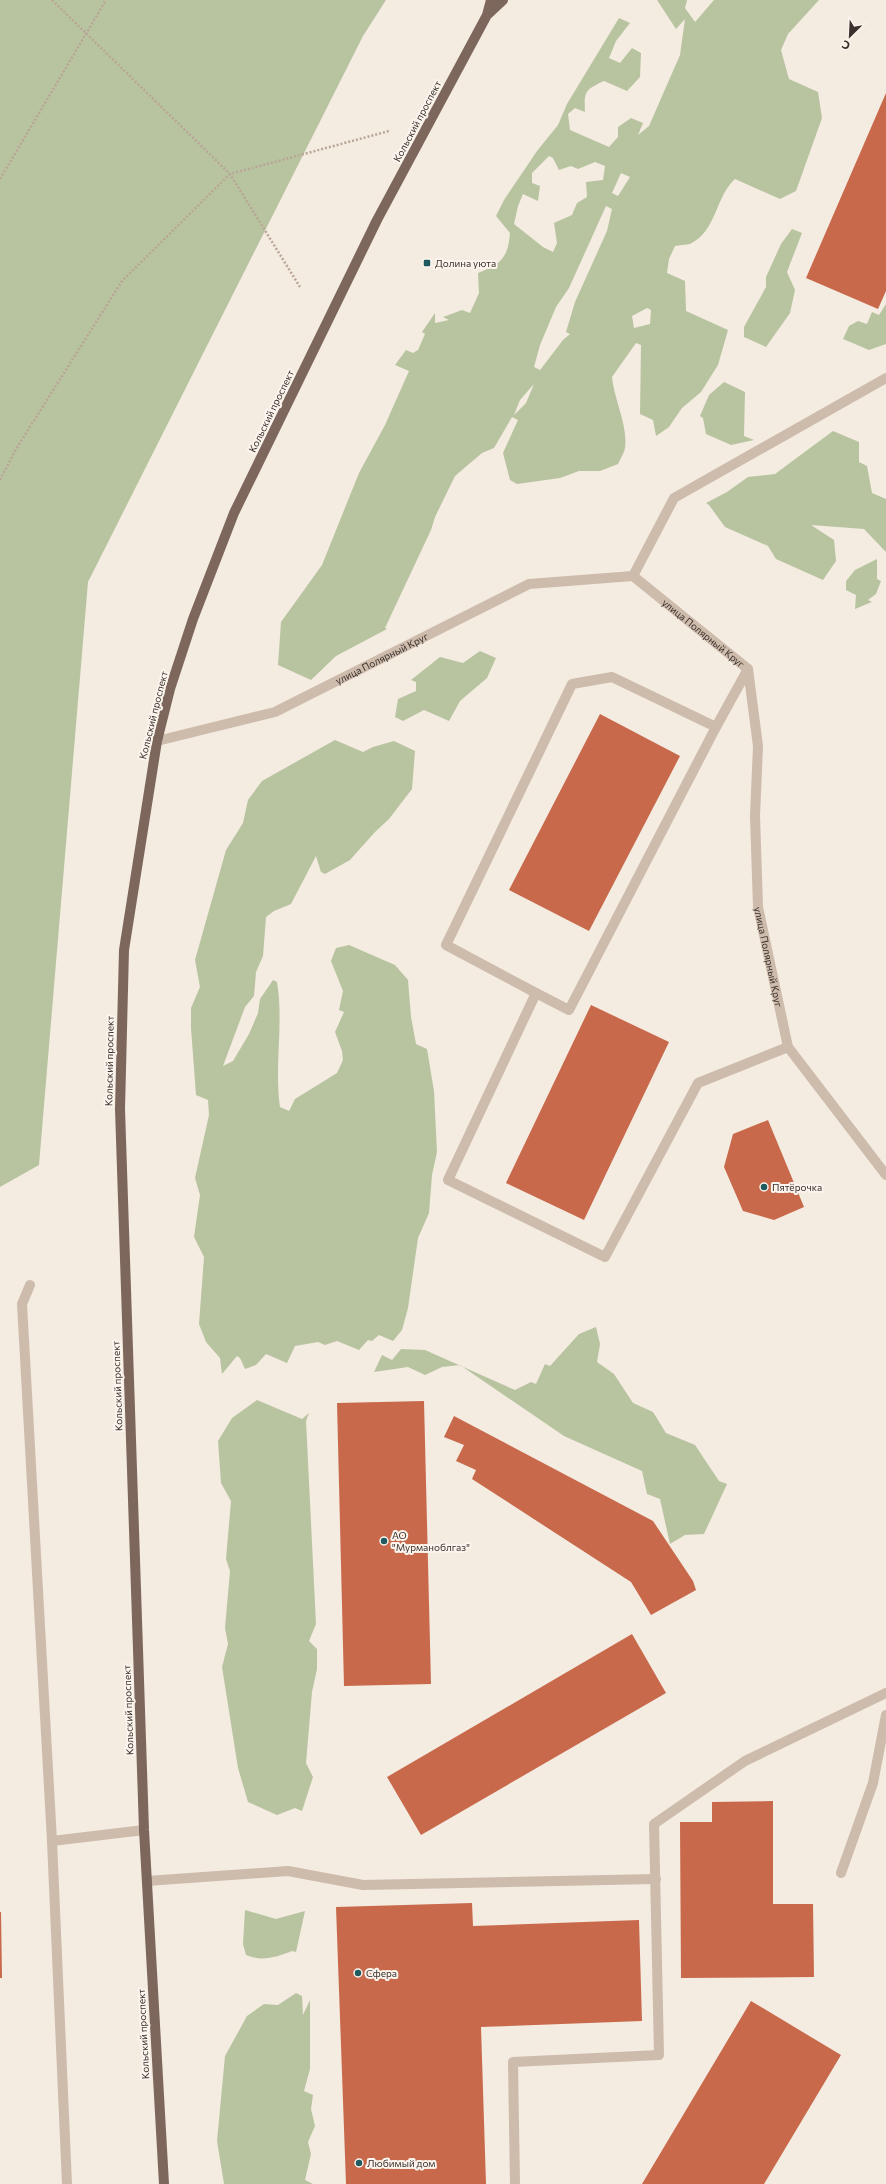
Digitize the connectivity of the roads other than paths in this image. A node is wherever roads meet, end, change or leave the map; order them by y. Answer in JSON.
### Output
{"nodes":[{"id":1,"x":492,"y":0,"type":"edge"},
{"id":2,"x":503,"y":0,"type":"edge"},
{"id":3,"x":487,"y":15,"type":"junction"},
{"id":4,"x":886,"y":378,"type":"edge"},
{"id":5,"x":633,"y":576,"type":"junction"},
{"id":6,"x":748,"y":669,"type":"junction"},
{"id":7,"x":716,"y":727,"type":"junction"},
{"id":8,"x":157,"y":741,"type":"junction"},
{"id":9,"x":536,"y":993,"type":"junction"},
{"id":10,"x":788,"y":1047,"type":"junction"},
{"id":11,"x":886,"y":1175,"type":"edge"},
{"id":12,"x":30,"y":1285,"type":"dead end"},
{"id":13,"x":886,"y":1693,"type":"edge"},
{"id":14,"x":886,"y":1715,"type":"edge"},
{"id":15,"x":144,"y":1830,"type":"junction"},
{"id":16,"x":52,"y":1841,"type":"junction"},
{"id":17,"x":842,"y":1873,"type":"dead end"},
{"id":18,"x":656,"y":1878,"type":"junction"},
{"id":19,"x":147,"y":1881,"type":"junction"},
{"id":20,"x":67,"y":2184,"type":"edge"},
{"id":21,"x":164,"y":2184,"type":"edge"},
{"id":22,"x":515,"y":2184,"type":"edge"}],
"edges":[{"from":1,"to":3,"type":"main road","name":"Кольский проспект"},
{"from":2,"to":3,"type":"main road","name":"Кольский проспект"},
{"from":3,"to":8,"type":"main road","name":"Кольский проспект"},
{"from":4,"to":5,"type":"street"},
{"from":5,"to":6,"type":"street","name":"улица Полярный Круг"},
{"from":5,"to":8,"type":"street","name":"улица Полярный Круг"},
{"from":6,"to":7,"type":"street"},
{"from":6,"to":10,"type":"street","name":"улица Полярный Круг"},
{"from":7,"to":9,"type":"street"},
{"from":7,"to":9,"type":"street"},
{"from":8,"to":15,"type":"main road","name":"Кольский проспект"},
{"from":9,"to":10,"type":"street"},
{"from":10,"to":11,"type":"street","name":"улица Полярный Круг"},
{"from":12,"to":16,"type":"street"},
{"from":13,"to":18,"type":"street"},
{"from":14,"to":17,"type":"street"},
{"from":15,"to":16,"type":"street"},
{"from":15,"to":19,"type":"main road","name":"Кольский проспект"},
{"from":16,"to":20,"type":"street"},
{"from":18,"to":19,"type":"street"},
{"from":18,"to":22,"type":"street"},
{"from":19,"to":21,"type":"main road","name":"Кольский проспект"}]}
